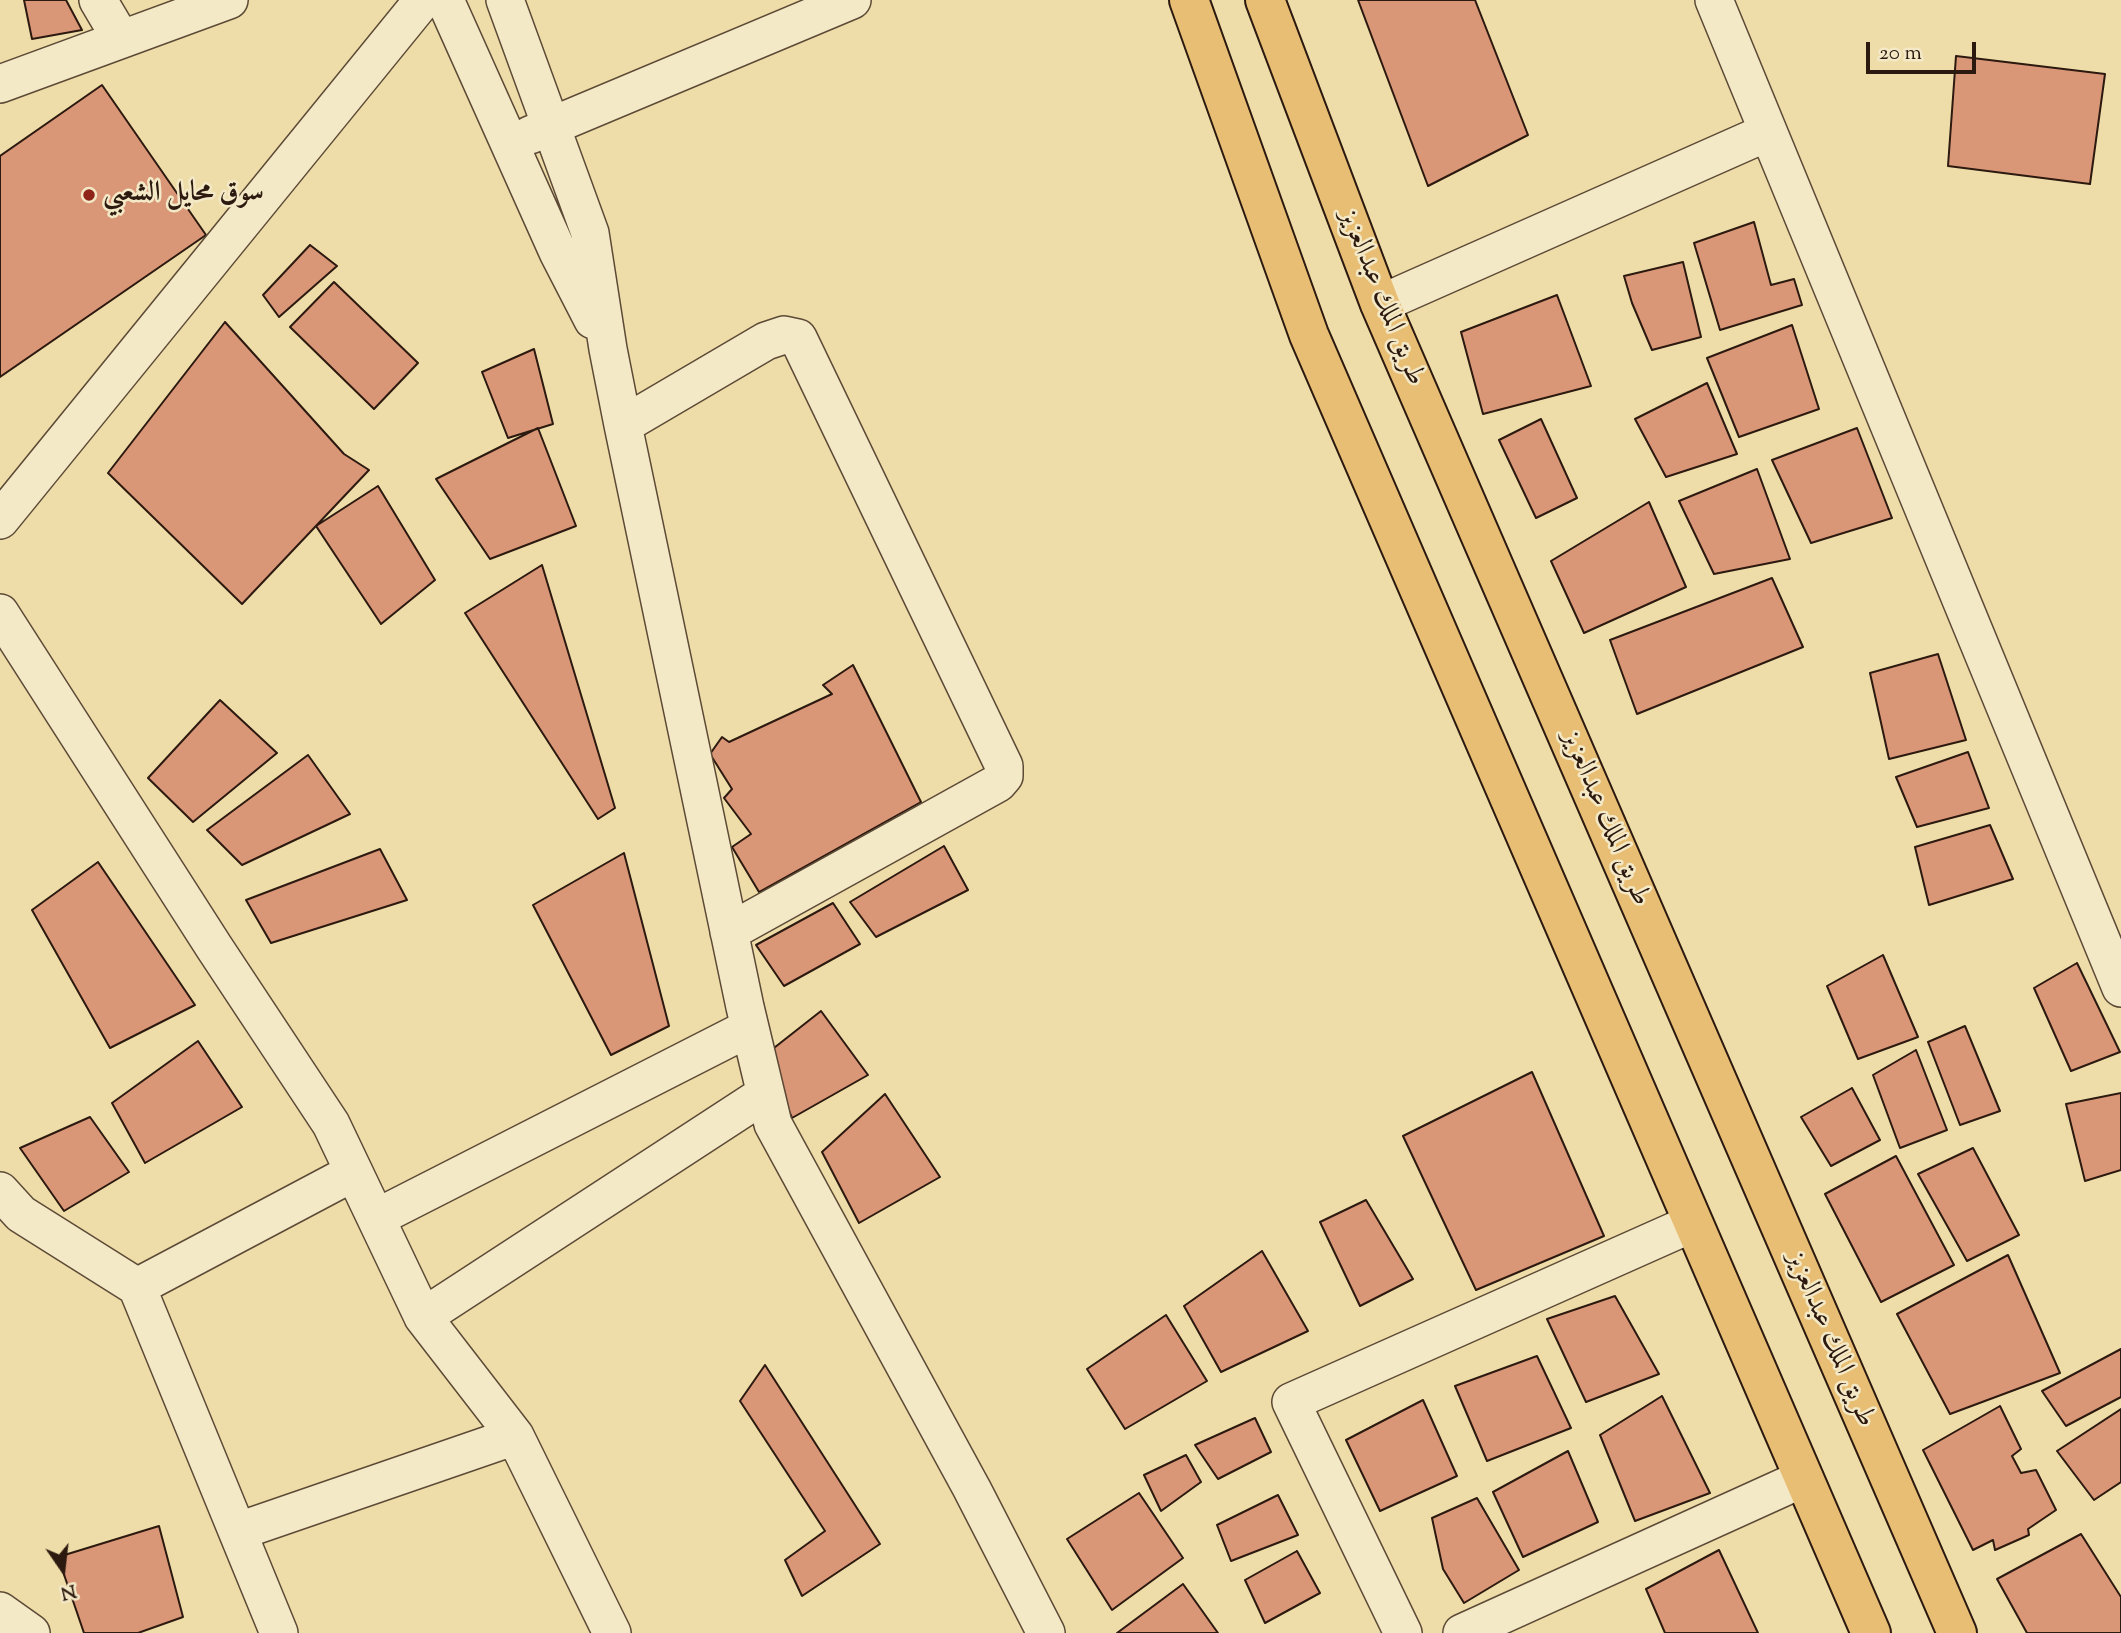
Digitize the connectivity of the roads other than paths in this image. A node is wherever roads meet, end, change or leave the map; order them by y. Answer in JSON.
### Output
{"nodes":[{"id":1,"x":97,"y":0,"type":"edge"},
{"id":2,"x":229,"y":0,"type":"edge"},
{"id":3,"x":423,"y":0,"type":"edge"},
{"id":4,"x":445,"y":0,"type":"edge"},
{"id":5,"x":505,"y":0,"type":"edge"},
{"id":6,"x":852,"y":0,"type":"edge"},
{"id":7,"x":1189,"y":0,"type":"edge"},
{"id":8,"x":1265,"y":0,"type":"edge"},
{"id":9,"x":1714,"y":0,"type":"edge"},
{"id":10,"x":121,"y":39,"type":"junction"},
{"id":11,"x":0,"y":84,"type":"edge"},
{"id":12,"x":551,"y":126,"type":"junction"},
{"id":13,"x":1768,"y":132,"type":"junction"},
{"id":14,"x":510,"y":144,"type":"junction"},
{"id":15,"x":1380,"y":304,"type":"junction"},
{"id":16,"x":608,"y":349,"type":"junction"},
{"id":17,"x":623,"y":425,"type":"junction"},
{"id":18,"x":0,"y":520,"type":"edge"},
{"id":19,"x":0,"y":613,"type":"edge"},
{"id":20,"x":729,"y":932,"type":"junction"},
{"id":21,"x":2121,"y":988,"type":"edge"},
{"id":22,"x":749,"y":1028,"type":"junction"},
{"id":23,"x":765,"y":1094,"type":"junction"},
{"id":24,"x":354,"y":1172,"type":"junction"},
{"id":25,"x":0,"y":1191,"type":"edge"},
{"id":26,"x":376,"y":1218,"type":"junction"},
{"id":27,"x":1693,"y":1223,"type":"junction"},
{"id":28,"x":137,"y":1287,"type":"junction"},
{"id":29,"x":423,"y":1317,"type":"junction"},
{"id":30,"x":515,"y":1436,"type":"junction"},
{"id":31,"x":1804,"y":1478,"type":"junction"},
{"id":32,"x":239,"y":1531,"type":"junction"},
{"id":33,"x":0,"y":1611,"type":"edge"},
{"id":34,"x":31,"y":1633,"type":"edge"},
{"id":35,"x":279,"y":1633,"type":"edge"},
{"id":36,"x":612,"y":1633,"type":"edge"},
{"id":37,"x":1046,"y":1633,"type":"edge"},
{"id":38,"x":1403,"y":1633,"type":"edge"},
{"id":39,"x":1462,"y":1633,"type":"edge"},
{"id":40,"x":1871,"y":1633,"type":"edge"},
{"id":41,"x":1957,"y":1633,"type":"edge"}],
"edges":[{"from":1,"to":10,"type":"street"},
{"from":2,"to":10,"type":"street"},
{"from":3,"to":18,"type":"street"},
{"from":4,"to":14,"type":"street"},
{"from":5,"to":12,"type":"street"},
{"from":6,"to":12,"type":"street"},
{"from":7,"to":27,"type":"main road"},
{"from":8,"to":15,"type":"main road","name":"طريق الملك عبدالعزيز"},
{"from":9,"to":13,"type":"street"},
{"from":10,"to":11,"type":"street"},
{"from":12,"to":14,"type":"street"},
{"from":12,"to":16,"type":"street"},
{"from":13,"to":15,"type":"street"},
{"from":13,"to":21,"type":"street"},
{"from":14,"to":16,"type":"street"},
{"from":15,"to":41,"type":"main road","name":"طريق الملك عبدالعزيز"},
{"from":16,"to":17,"type":"street"},
{"from":17,"to":20,"type":"street"},
{"from":17,"to":20,"type":"street"},
{"from":19,"to":24,"type":"street"},
{"from":20,"to":22,"type":"street"},
{"from":22,"to":23,"type":"street"},
{"from":22,"to":26,"type":"street"},
{"from":23,"to":29,"type":"street"},
{"from":23,"to":37,"type":"street"},
{"from":24,"to":26,"type":"street"},
{"from":24,"to":28,"type":"street"},
{"from":25,"to":28,"type":"street"},
{"from":26,"to":29,"type":"street"},
{"from":27,"to":31,"type":"main road"},
{"from":27,"to":38,"type":"street"},
{"from":28,"to":32,"type":"street"},
{"from":29,"to":30,"type":"street"},
{"from":30,"to":32,"type":"street"},
{"from":30,"to":36,"type":"street"},
{"from":31,"to":39,"type":"street"},
{"from":31,"to":40,"type":"main road"},
{"from":32,"to":35,"type":"street"},
{"from":33,"to":34,"type":"street"}]}
